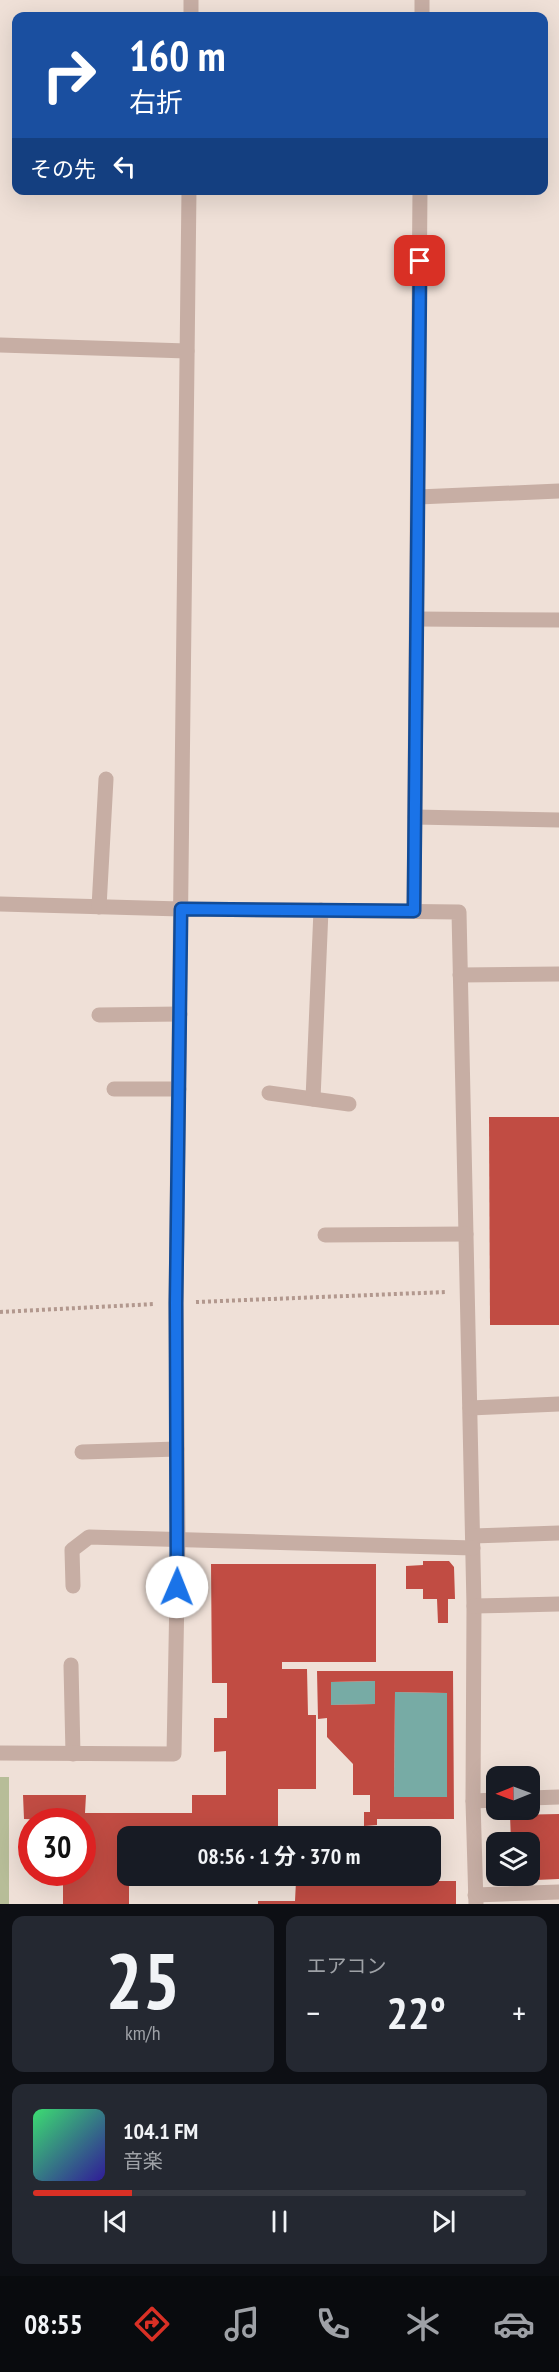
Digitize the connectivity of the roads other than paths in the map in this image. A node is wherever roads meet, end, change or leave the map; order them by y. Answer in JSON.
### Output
{"nodes":[{"id":1,"x":189,"y":195,"type":"edge"},
{"id":2,"x":420,"y":195,"type":"edge"},
{"id":3,"x":0,"y":345,"type":"edge"},
{"id":4,"x":187,"y":351,"type":"junction"},
{"id":5,"x":559,"y":491,"type":"edge"},
{"id":6,"x":418,"y":497,"type":"junction"},
{"id":7,"x":417,"y":619,"type":"junction"},
{"id":8,"x":559,"y":620,"type":"edge"},
{"id":9,"x":106,"y":779,"type":"dead end"},
{"id":10,"x":415,"y":817,"type":"junction"},
{"id":11,"x":559,"y":820,"type":"edge"},
{"id":12,"x":0,"y":904,"type":"edge"},
{"id":13,"x":99,"y":907,"type":"junction"},
{"id":14,"x":181,"y":909,"type":"junction"},
{"id":15,"x":321,"y":910,"type":"junction"},
{"id":16,"x":414,"y":911,"type":"junction"},
{"id":17,"x":559,"y":974,"type":"edge"},
{"id":18,"x":460,"y":975,"type":"junction"},
{"id":19,"x":180,"y":1014,"type":"junction"},
{"id":20,"x":99,"y":1015,"type":"dead end"},
{"id":21,"x":114,"y":1089,"type":"dead end"},
{"id":22,"x":179,"y":1089,"type":"junction"},
{"id":23,"x":269,"y":1093,"type":"dead end"},
{"id":24,"x":313,"y":1099,"type":"junction"},
{"id":25,"x":349,"y":1104,"type":"dead end"},
{"id":26,"x":466,"y":1234,"type":"junction"},
{"id":27,"x":325,"y":1235,"type":"dead end"},
{"id":28,"x":559,"y":1404,"type":"edge"},
{"id":29,"x":470,"y":1408,"type":"junction"},
{"id":30,"x":177,"y":1449,"type":"junction"},
{"id":31,"x":81,"y":1452,"type":"dead end"},
{"id":32,"x":559,"y":1533,"type":"edge"},
{"id":33,"x":178,"y":1540,"type":"junction"},
{"id":34,"x":473,"y":1542,"type":"junction"},
{"id":35,"x":73,"y":1586,"type":"dead end"},
{"id":36,"x":559,"y":1604,"type":"edge"},
{"id":37,"x":474,"y":1606,"type":"junction"},
{"id":38,"x":71,"y":1665,"type":"dead end"},
{"id":39,"x":0,"y":1753,"type":"edge"},
{"id":40,"x":73,"y":1754,"type":"junction"},
{"id":41,"x":559,"y":1797,"type":"edge"},
{"id":42,"x":540,"y":1798,"type":"edge"},
{"id":43,"x":486,"y":1800,"type":"edge"},
{"id":44,"x":473,"y":1801,"type":"junction"},
{"id":45,"x":559,"y":1892,"type":"edge"},
{"id":46,"x":475,"y":1899,"type":"edge"}],
"edges":[{"from":1,"to":4,"type":"street"},
{"from":2,"to":6,"type":"street"},
{"from":3,"to":4,"type":"street"},
{"from":4,"to":14,"type":"street"},
{"from":5,"to":6,"type":"street"},
{"from":6,"to":7,"type":"street"},
{"from":7,"to":8,"type":"street"},
{"from":7,"to":10,"type":"street"},
{"from":9,"to":13,"type":"street"},
{"from":10,"to":11,"type":"street"},
{"from":10,"to":16,"type":"street"},
{"from":12,"to":13,"type":"street"},
{"from":13,"to":14,"type":"street"},
{"from":14,"to":15,"type":"street"},
{"from":14,"to":19,"type":"street"},
{"from":15,"to":16,"type":"street"},
{"from":15,"to":24,"type":"street"},
{"from":16,"to":18,"type":"street"},
{"from":17,"to":18,"type":"street"},
{"from":18,"to":26,"type":"street"},
{"from":19,"to":20,"type":"street"},
{"from":19,"to":22,"type":"street"},
{"from":21,"to":22,"type":"street"},
{"from":22,"to":30,"type":"street"},
{"from":23,"to":24,"type":"street"},
{"from":24,"to":25,"type":"street"},
{"from":26,"to":27,"type":"street"},
{"from":26,"to":29,"type":"street"},
{"from":28,"to":29,"type":"street"},
{"from":29,"to":34,"type":"street"},
{"from":30,"to":31,"type":"street"},
{"from":30,"to":33,"type":"street"},
{"from":32,"to":34,"type":"street"},
{"from":33,"to":34,"type":"street"},
{"from":33,"to":35,"type":"street"},
{"from":33,"to":40,"type":"street"},
{"from":34,"to":37,"type":"street"},
{"from":36,"to":37,"type":"street"},
{"from":37,"to":44,"type":"street"},
{"from":38,"to":40,"type":"street"},
{"from":39,"to":40,"type":"street"},
{"from":41,"to":42,"type":"street"},
{"from":43,"to":44,"type":"street"},
{"from":44,"to":46,"type":"street"},
{"from":45,"to":46,"type":"street"}]}
